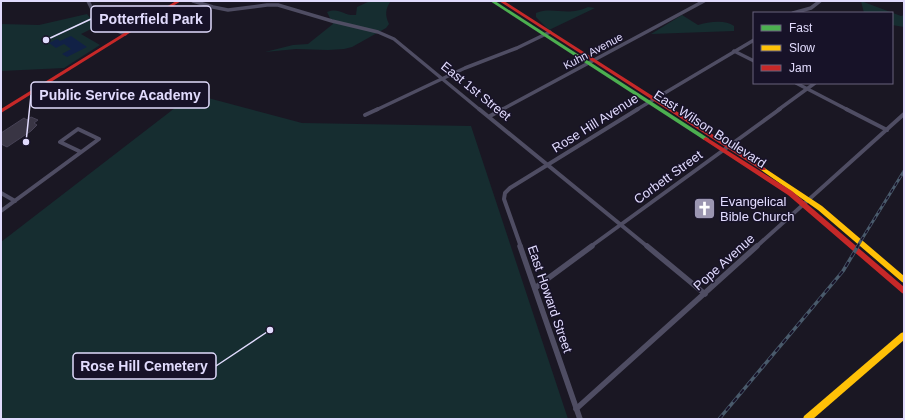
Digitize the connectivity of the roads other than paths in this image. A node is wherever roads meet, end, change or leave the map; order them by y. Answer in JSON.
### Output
{"nodes":[{"id":1,"x":88,"y":1,"type":"edge"},
{"id":2,"x":179,"y":1,"type":"edge"},
{"id":3,"x":193,"y":1,"type":"edge"},
{"id":4,"x":266,"y":1,"type":"edge"},
{"id":5,"x":492,"y":1,"type":"edge"},
{"id":6,"x":501,"y":1,"type":"edge"},
{"id":7,"x":704,"y":1,"type":"edge"},
{"id":8,"x":820,"y":1,"type":"edge"},
{"id":9,"x":261,"y":5,"type":"junction"},
{"id":10,"x":796,"y":12,"type":"edge"},
{"id":11,"x":125,"y":34,"type":"junction"},
{"id":12,"x":548,"y":34,"type":"junction"},
{"id":13,"x":753,"y":41,"type":"edge"},
{"id":14,"x":734,"y":51,"type":"junction"},
{"id":15,"x":753,"y":60,"type":"edge"},
{"id":16,"x":591,"y":62,"type":"junction"},
{"id":17,"x":443,"y":78,"type":"junction"},
{"id":18,"x":798,"y":84,"type":"edge"},
{"id":19,"x":814,"y":84,"type":"edge"},
{"id":20,"x":807,"y":89,"type":"junction"},
{"id":21,"x":651,"y":101,"type":"junction"},
{"id":22,"x":1,"y":111,"type":"edge"},
{"id":23,"x":904,"y":114,"type":"edge"},
{"id":24,"x":365,"y":115,"type":"dead end"},
{"id":25,"x":490,"y":116,"type":"junction"},
{"id":26,"x":887,"y":130,"type":"junction"},
{"id":27,"x":726,"y":148,"type":"junction"},
{"id":28,"x":81,"y":152,"type":"junction"},
{"id":29,"x":548,"y":165,"type":"junction"},
{"id":30,"x":510,"y":188,"type":"joint"},
{"id":31,"x":1,"y":193,"type":"edge"},
{"id":32,"x":15,"y":201,"type":"junction"},
{"id":33,"x":807,"y":202,"type":"junction"},
{"id":34,"x":1,"y":211,"type":"edge"},
{"id":35,"x":622,"y":225,"type":"junction"},
{"id":36,"x":904,"y":280,"type":"edge"},
{"id":37,"x":535,"y":288,"type":"junction"},
{"id":38,"x":904,"y":291,"type":"edge"},
{"id":39,"x":705,"y":294,"type":"junction"},
{"id":40,"x":904,"y":335,"type":"edge"},
{"id":41,"x":576,"y":409,"type":"junction"},
{"id":42,"x":580,"y":419,"type":"edge"},
{"id":43,"x":807,"y":419,"type":"edge"}],
"edges":[{"from":1,"to":11,"type":"street"},
{"from":2,"to":11,"type":"main road"},
{"from":3,"to":9,"type":"street","name":"East 1st Street"},
{"from":4,"to":9,"type":"street"},
{"from":5,"to":12,"type":"main road","name":"East Wilson Boulevard"},
{"from":6,"to":12,"type":"main road","name":"East Wilson Boulevard"},
{"from":7,"to":16,"type":"street","name":"Kuhn Avenue"},
{"from":8,"to":10,"type":"street"},
{"from":9,"to":17,"type":"street","name":"East 1st Street"},
{"from":11,"to":22,"type":"main road"},
{"from":12,"to":16,"type":"main road","name":"East Wilson Boulevard"},
{"from":12,"to":17,"type":"street"},
{"from":13,"to":14,"type":"street","name":"Rose Hill Avenue"},
{"from":14,"to":15,"type":"street"},
{"from":14,"to":21,"type":"street","name":"Rose Hill Avenue"},
{"from":16,"to":21,"type":"main road","name":"East Wilson Boulevard"},
{"from":16,"to":25,"type":"street","name":"Kuhn Avenue"},
{"from":17,"to":24,"type":"street"},
{"from":17,"to":25,"type":"street","name":"East 1st Street"},
{"from":18,"to":20,"type":"street"},
{"from":19,"to":20,"type":"street","name":"Corbett Street"},
{"from":20,"to":26,"type":"street"},
{"from":20,"to":27,"type":"street","name":"Corbett Street"},
{"from":21,"to":27,"type":"main road","name":"East Wilson Boulevard"},
{"from":21,"to":29,"type":"street","name":"Rose Hill Avenue"},
{"from":23,"to":26,"type":"street","name":"Pope Avenue"},
{"from":25,"to":29,"type":"street","name":"East 1st Street"},
{"from":26,"to":33,"type":"street","name":"Pope Avenue"},
{"from":27,"to":33,"type":"main road","name":"East Wilson Boulevard"},
{"from":27,"to":35,"type":"street","name":"Corbett Street"},
{"from":28,"to":28,"type":"street"},
{"from":28,"to":32,"type":"street"},
{"from":29,"to":30,"type":"street","name":"Rose Hill Avenue"},
{"from":29,"to":35,"type":"street","name":"East 1st Street"},
{"from":30,"to":37,"type":"street","name":"East Howard Street"},
{"from":31,"to":32,"type":"street"},
{"from":32,"to":34,"type":"street"},
{"from":33,"to":36,"type":"main road","name":"East Wilson Boulevard"},
{"from":33,"to":38,"type":"main road","name":"East Wilson Boulevard"},
{"from":33,"to":39,"type":"street","name":"Pope Avenue"},
{"from":35,"to":37,"type":"street","name":"Corbett Street"},
{"from":35,"to":39,"type":"street","name":"East 1st Street"},
{"from":37,"to":41,"type":"street","name":"East Howard Street"},
{"from":39,"to":41,"type":"street","name":"Pope Avenue"},
{"from":40,"to":43,"type":"main road"},
{"from":41,"to":42,"type":"street","name":"East Howard Street"}]}
